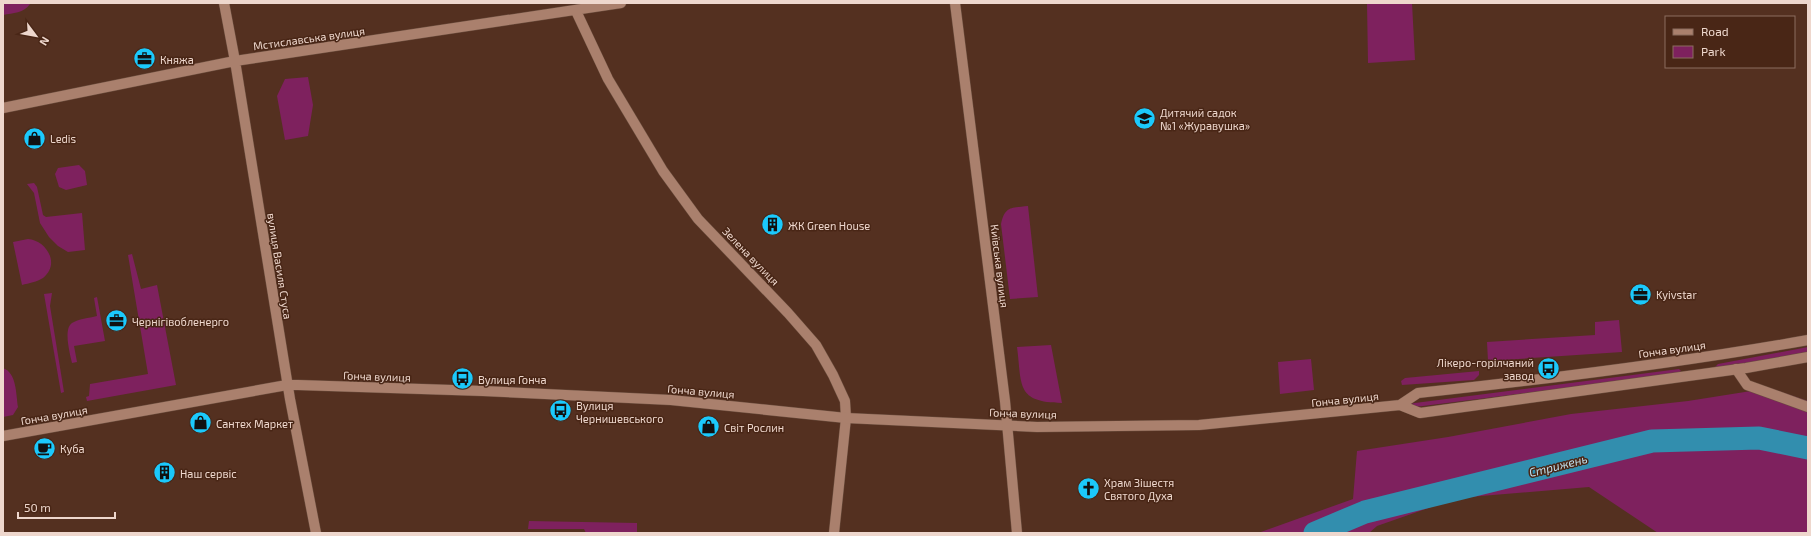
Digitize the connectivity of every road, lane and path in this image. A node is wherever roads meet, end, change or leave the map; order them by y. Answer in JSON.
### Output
{"nodes":[{"id":1,"x":224,"y":3,"type":"edge"},
{"id":2,"x":621,"y":3,"type":"edge"},
{"id":3,"x":954,"y":3,"type":"edge"},
{"id":4,"x":576,"y":11,"type":"junction"},
{"id":5,"x":235,"y":61,"type":"junction"},
{"id":6,"x":3,"y":108,"type":"edge"},
{"id":7,"x":1808,"y":340,"type":"edge"},
{"id":8,"x":1808,"y":357,"type":"edge"},
{"id":9,"x":1736,"y":369,"type":"junction"},
{"id":10,"x":287,"y":385,"type":"junction"},
{"id":11,"x":1400,"y":405,"type":"junction"},
{"id":12,"x":1808,"y":407,"type":"edge"},
{"id":13,"x":846,"y":418,"type":"junction"},
{"id":14,"x":1007,"y":425,"type":"junction"},
{"id":15,"x":3,"y":436,"type":"edge"},
{"id":16,"x":316,"y":533,"type":"edge"},
{"id":17,"x":834,"y":533,"type":"edge"},
{"id":18,"x":1017,"y":533,"type":"edge"}],
"edges":[{"from":1,"to":5,"type":"street","name":"вулиця Василя Стуса"},
{"from":2,"to":4,"type":"street","name":"Мстиславська вулиця"},
{"from":3,"to":14,"type":"street","name":"Київська вулиця"},
{"from":4,"to":5,"type":"street","name":"Мстиславська вулиця"},
{"from":4,"to":13,"type":"street","name":"Зелена вулиця"},
{"from":5,"to":6,"type":"street","name":"Мстиславська вулиця"},
{"from":5,"to":10,"type":"street","name":"вулиця Василя Стуса"},
{"from":7,"to":11,"type":"street","name":"Гонча вулиця"},
{"from":8,"to":9,"type":"street","name":"Гонча вулиця"},
{"from":9,"to":11,"type":"street","name":"Гонча вулиця"},
{"from":9,"to":12,"type":"street"},
{"from":10,"to":13,"type":"street","name":"Гонча вулиця"},
{"from":10,"to":15,"type":"street","name":"Гонча вулиця"},
{"from":10,"to":16,"type":"street","name":"вулиця Василя Стуса"},
{"from":11,"to":14,"type":"street","name":"Гонча вулиця"},
{"from":13,"to":14,"type":"street","name":"Гонча вулиця"},
{"from":13,"to":17,"type":"street","name":"Зелена вулиця"},
{"from":14,"to":18,"type":"street","name":"Київська вулиця"}]}
